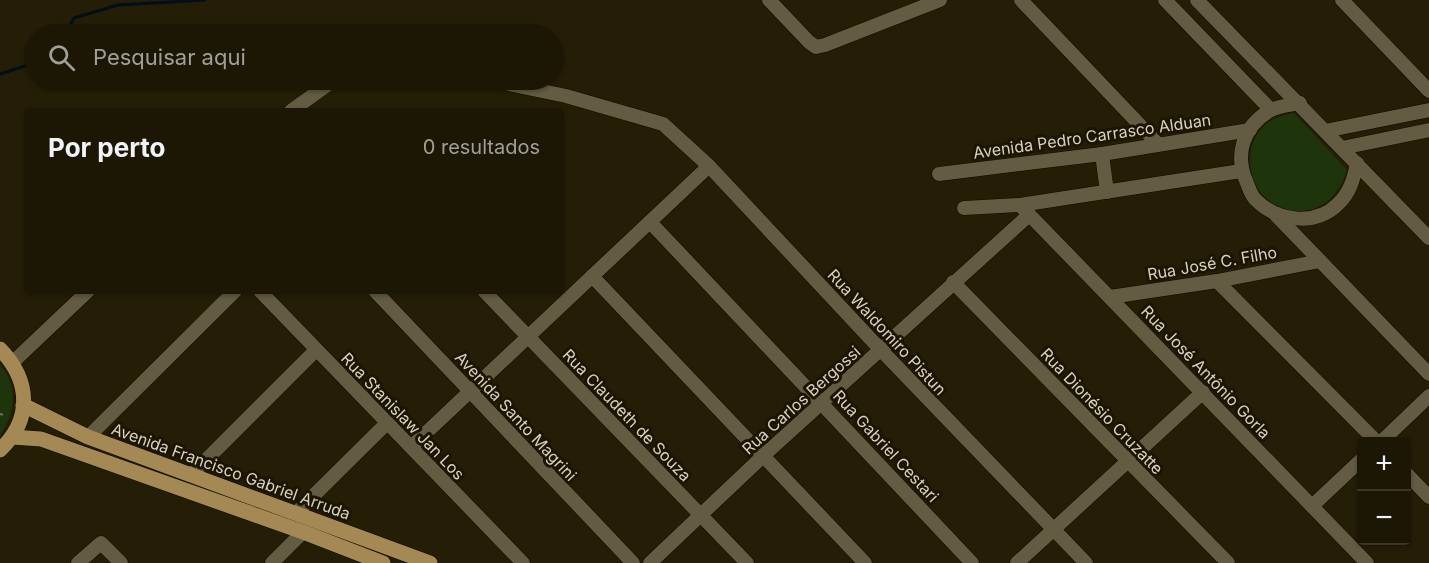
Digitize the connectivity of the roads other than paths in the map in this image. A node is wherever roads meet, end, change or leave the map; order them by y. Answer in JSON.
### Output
{"nodes":[{"id":1,"x":769,"y":0,"type":"edge"},
{"id":2,"x":905,"y":0,"type":"edge"},
{"id":3,"x":940,"y":0,"type":"edge"},
{"id":4,"x":1021,"y":0,"type":"edge"},
{"id":5,"x":1165,"y":0,"type":"edge"},
{"id":6,"x":1197,"y":0,"type":"edge"},
{"id":7,"x":1342,"y":0,"type":"edge"},
{"id":8,"x":915,"y":11,"type":"junction"},
{"id":9,"x":324,"y":90,"type":"edge"},
{"id":10,"x":538,"y":90,"type":"edge"},
{"id":11,"x":1429,"y":91,"type":"edge"},
{"id":12,"x":1300,"y":104,"type":"junction"},
{"id":13,"x":308,"y":107,"type":"edge"},
{"id":14,"x":1270,"y":110,"type":"junction"},
{"id":15,"x":1429,"y":110,"type":"edge"},
{"id":16,"x":1250,"y":130,"type":"junction"},
{"id":17,"x":1429,"y":130,"type":"edge"},
{"id":18,"x":1325,"y":131,"type":"junction"},
{"id":19,"x":1158,"y":144,"type":"junction"},
{"id":20,"x":1342,"y":148,"type":"junction"},
{"id":21,"x":1102,"y":154,"type":"junction"},
{"id":22,"x":1357,"y":163,"type":"junction"},
{"id":23,"x":709,"y":166,"type":"junction"},
{"id":24,"x":1241,"y":171,"type":"junction"},
{"id":25,"x":939,"y":174,"type":"dead end"},
{"id":26,"x":1107,"y":192,"type":"junction"},
{"id":27,"x":964,"y":208,"type":"dead end"},
{"id":28,"x":1025,"y":210,"type":"junction"},
{"id":29,"x":1275,"y":214,"type":"junction"},
{"id":30,"x":650,"y":222,"type":"junction"},
{"id":31,"x":1429,"y":238,"type":"edge"},
{"id":32,"x":1320,"y":261,"type":"junction"},
{"id":33,"x":592,"y":276,"type":"junction"},
{"id":34,"x":1216,"y":281,"type":"junction"},
{"id":35,"x":953,"y":282,"type":"junction"},
{"id":36,"x":85,"y":294,"type":"edge"},
{"id":37,"x":232,"y":294,"type":"edge"},
{"id":38,"x":263,"y":294,"type":"edge"},
{"id":39,"x":378,"y":294,"type":"edge"},
{"id":40,"x":487,"y":294,"type":"edge"},
{"id":41,"x":1110,"y":297,"type":"junction"},
{"id":42,"x":528,"y":337,"type":"junction"},
{"id":43,"x":0,"y":349,"type":"edge"},
{"id":44,"x":880,"y":349,"type":"junction"},
{"id":45,"x":316,"y":350,"type":"junction"},
{"id":46,"x":13,"y":362,"type":"junction"},
{"id":47,"x":1429,"y":374,"type":"edge"},
{"id":48,"x":470,"y":392,"type":"junction"},
{"id":49,"x":1203,"y":392,"type":"junction"},
{"id":50,"x":1429,"y":396,"type":"edge"},
{"id":51,"x":822,"y":402,"type":"junction"},
{"id":52,"x":23,"y":405,"type":"junction"},
{"id":53,"x":387,"y":423,"type":"junction"},
{"id":54,"x":12,"y":437,"type":"junction"},
{"id":55,"x":88,"y":437,"type":"junction"},
{"id":56,"x":1375,"y":437,"type":"edge"},
{"id":57,"x":1383,"y":437,"type":"edge"},
{"id":58,"x":411,"y":447,"type":"junction"},
{"id":59,"x":0,"y":450,"type":"edge"},
{"id":60,"x":763,"y":456,"type":"junction"},
{"id":61,"x":1127,"y":462,"type":"junction"},
{"id":62,"x":1357,"y":464,"type":"edge"},
{"id":63,"x":191,"y":475,"type":"junction"},
{"id":64,"x":1411,"y":477,"type":"edge"},
{"id":65,"x":1429,"y":497,"type":"edge"},
{"id":66,"x":1312,"y":506,"type":"junction"},
{"id":67,"x":296,"y":513,"type":"junction"},
{"id":68,"x":701,"y":515,"type":"junction"},
{"id":69,"x":1053,"y":530,"type":"junction"},
{"id":70,"x":303,"y":532,"type":"junction"},
{"id":71,"x":78,"y":563,"type":"edge"},
{"id":72,"x":121,"y":563,"type":"edge"},
{"id":73,"x":272,"y":563,"type":"edge"},
{"id":74,"x":383,"y":563,"type":"edge"},
{"id":75,"x":430,"y":563,"type":"edge"},
{"id":76,"x":523,"y":563,"type":"edge"},
{"id":77,"x":633,"y":563,"type":"edge"},
{"id":78,"x":650,"y":563,"type":"edge"},
{"id":79,"x":747,"y":563,"type":"edge"},
{"id":80,"x":865,"y":563,"type":"edge"},
{"id":81,"x":972,"y":563,"type":"edge"},
{"id":82,"x":1017,"y":563,"type":"edge"},
{"id":83,"x":1086,"y":563,"type":"edge"},
{"id":84,"x":1228,"y":563,"type":"edge"},
{"id":85,"x":1367,"y":563,"type":"edge"}],
"edges":[{"from":1,"to":8,"type":"street"},
{"from":2,"to":8,"type":"street"},
{"from":3,"to":8,"type":"street"},
{"from":4,"to":19,"type":"street"},
{"from":5,"to":14,"type":"street"},
{"from":6,"to":12,"type":"street"},
{"from":7,"to":11,"type":"street"},
{"from":9,"to":13,"type":"street"},
{"from":10,"to":23,"type":"street","name":"Rua Waldomiro Pistun"},
{"from":12,"to":14,"type":"street"},
{"from":12,"to":18,"type":"street"},
{"from":14,"to":16,"type":"street"},
{"from":15,"to":18,"type":"street"},
{"from":16,"to":19,"type":"street","name":"Avenida Pedro Carrasco Alduan"},
{"from":16,"to":24,"type":"street"},
{"from":17,"to":20,"type":"street"},
{"from":18,"to":20,"type":"street"},
{"from":19,"to":21,"type":"street","name":"Avenida Pedro Carrasco Alduan"},
{"from":20,"to":22,"type":"street"},
{"from":21,"to":25,"type":"street","name":"Avenida Pedro Carrasco Alduan"},
{"from":21,"to":26,"type":"street"},
{"from":22,"to":29,"type":"street"},
{"from":22,"to":31,"type":"street"},
{"from":23,"to":30,"type":"street"},
{"from":23,"to":44,"type":"street","name":"Rua Waldomiro Pistun"},
{"from":24,"to":26,"type":"street"},
{"from":24,"to":29,"type":"street"},
{"from":26,"to":28,"type":"street"},
{"from":27,"to":28,"type":"street"},
{"from":28,"to":35,"type":"street","name":"Rua Carlos Bergossi"},
{"from":28,"to":41,"type":"street","name":"Rua José Antônio Gorla"},
{"from":29,"to":32,"type":"street"},
{"from":30,"to":33,"type":"street"},
{"from":30,"to":51,"type":"street","name":"Rua Gabriel Cestari"},
{"from":32,"to":34,"type":"street","name":"Rua José C. Filho"},
{"from":32,"to":47,"type":"street"},
{"from":33,"to":42,"type":"street"},
{"from":33,"to":60,"type":"street"},
{"from":34,"to":41,"type":"street","name":"Rua José C. Filho"},
{"from":34,"to":56,"type":"street"},
{"from":35,"to":44,"type":"street","name":"Rua Carlos Bergossi"},
{"from":35,"to":61,"type":"street","name":"Rua Dionésio Cruzatte"},
{"from":36,"to":46,"type":"street"},
{"from":37,"to":55,"type":"street"},
{"from":38,"to":45,"type":"street","name":"Rua Stanislaw Jan Los"},
{"from":39,"to":48,"type":"street","name":"Avenida Santo Magrini"},
{"from":40,"to":42,"type":"street","name":"Rua Claudeth de Souza"},
{"from":41,"to":49,"type":"street","name":"Rua José Antônio Gorla"},
{"from":42,"to":48,"type":"street"},
{"from":42,"to":68,"type":"street","name":"Rua Claudeth de Souza"},
{"from":43,"to":46,"type":"main road"},
{"from":44,"to":51,"type":"street","name":"Rua Carlos Bergossi"},
{"from":44,"to":69,"type":"street","name":"Rua Waldomiro Pistun"},
{"from":45,"to":53,"type":"street","name":"Rua Stanislaw Jan Los"},
{"from":45,"to":63,"type":"street"},
{"from":46,"to":52,"type":"main road"},
{"from":48,"to":58,"type":"street"},
{"from":48,"to":77,"type":"street","name":"Avenida Santo Magrini"},
{"from":49,"to":61,"type":"street"},
{"from":49,"to":66,"type":"street","name":"Rua José Antônio Gorla"},
{"from":50,"to":57,"type":"street"},
{"from":51,"to":60,"type":"street","name":"Rua Carlos Bergossi"},
{"from":51,"to":81,"type":"street","name":"Rua Gabriel Cestari"},
{"from":52,"to":54,"type":"main road"},
{"from":52,"to":55,"type":"main road","name":"Avenida Francisco Gabriel Arruda"},
{"from":53,"to":58,"type":"street","name":"Rua Stanislaw Jan Los"},
{"from":53,"to":67,"type":"street"},
{"from":54,"to":59,"type":"main road"},
{"from":54,"to":70,"type":"main road","name":"Avenida Francisco Gabriel Arruda"},
{"from":55,"to":63,"type":"main road","name":"Avenida Francisco Gabriel Arruda"},
{"from":58,"to":76,"type":"street","name":"Rua Stanislaw Jan Los"},
{"from":60,"to":68,"type":"street","name":"Rua Carlos Bergossi"},
{"from":60,"to":80,"type":"street"},
{"from":61,"to":69,"type":"street"},
{"from":61,"to":84,"type":"street","name":"Rua Dionésio Cruzatte"},
{"from":62,"to":66,"type":"street"},
{"from":63,"to":67,"type":"main road","name":"Avenida Francisco Gabriel Arruda"},
{"from":64,"to":65,"type":"street"},
{"from":66,"to":85,"type":"street","name":"Rua José Antônio Gorla"},
{"from":67,"to":75,"type":"main road","name":"Avenida Francisco Gabriel Arruda"},
{"from":68,"to":78,"type":"street","name":"Rua Carlos Bergossi"},
{"from":68,"to":79,"type":"street","name":"Rua Claudeth de Souza"},
{"from":69,"to":82,"type":"street"},
{"from":69,"to":83,"type":"street","name":"Rua Waldomiro Pistun"},
{"from":70,"to":73,"type":"street"},
{"from":70,"to":74,"type":"main road","name":"Avenida Francisco Gabriel Arruda"},
{"from":71,"to":72,"type":"street"}]}
